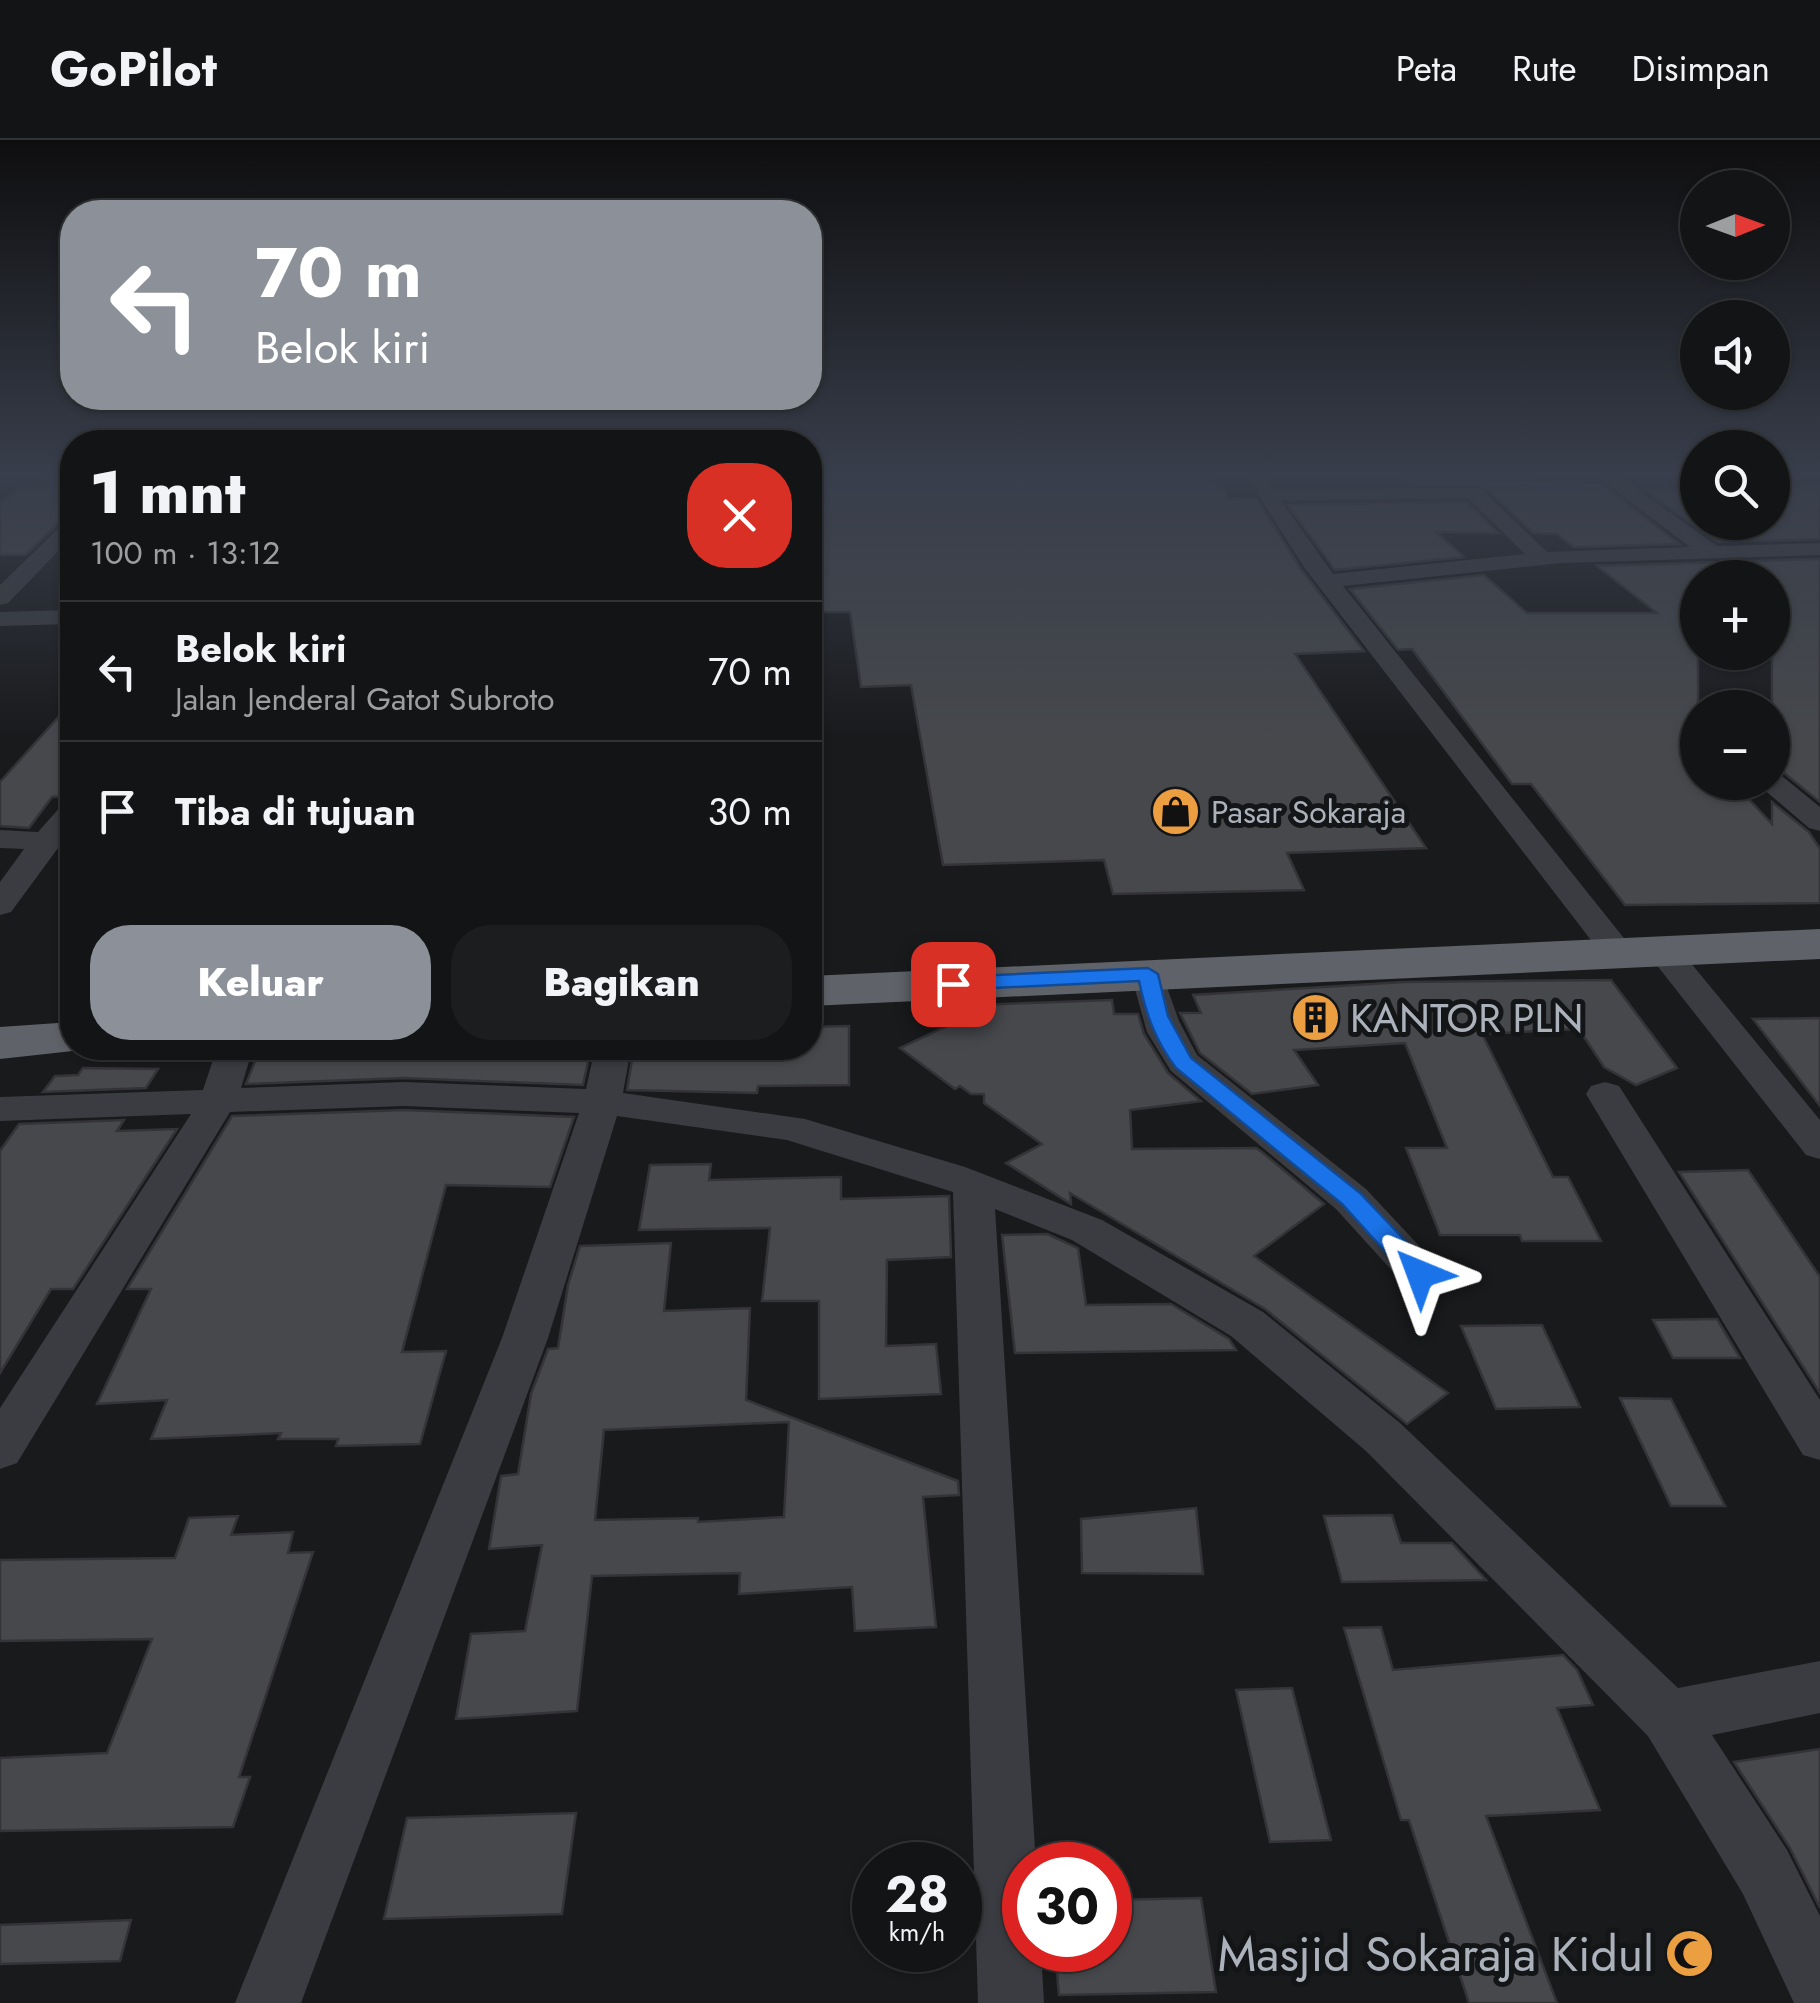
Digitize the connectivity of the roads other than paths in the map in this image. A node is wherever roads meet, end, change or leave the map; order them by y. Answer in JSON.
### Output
{"nodes":[{"id":1,"x":34,"y":564,"type":"edge"},
{"id":2,"x":1297,"y":564,"type":"edge"},
{"id":3,"x":1315,"y":564,"type":"edge"},
{"id":4,"x":1458,"y":564,"type":"edge"},
{"id":5,"x":1321,"y":572,"type":"junction"},
{"id":6,"x":0,"y":598,"type":"edge"},
{"id":7,"x":60,"y":617,"type":"edge"},
{"id":8,"x":0,"y":619,"type":"edge"},
{"id":9,"x":1790,"y":797,"type":"edge"},
{"id":10,"x":1820,"y":822,"type":"edge"},
{"id":11,"x":60,"y":825,"type":"edge"},
{"id":12,"x":0,"y":839,"type":"edge"},
{"id":13,"x":41,"y":848,"type":"junction"},
{"id":14,"x":0,"y":905,"type":"edge"},
{"id":15,"x":1820,"y":944,"type":"edge"},
{"id":16,"x":1642,"y":953,"type":"junction"},
{"id":17,"x":1148,"y":974,"type":"junction"},
{"id":18,"x":822,"y":990,"type":"edge"},
{"id":19,"x":60,"y":1039,"type":"edge"},
{"id":20,"x":0,"y":1044,"type":"edge"},
{"id":21,"x":230,"y":1060,"type":"edge"},
{"id":22,"x":611,"y":1060,"type":"edge"},
{"id":23,"x":1604,"y":1094,"type":"dead end"},
{"id":24,"x":218,"y":1100,"type":"junction"},
{"id":25,"x":602,"y":1102,"type":"junction"},
{"id":26,"x":0,"y":1110,"type":"edge"},
{"id":27,"x":1820,"y":1146,"type":"edge"},
{"id":28,"x":973,"y":1184,"type":"junction"},
{"id":29,"x":1420,"y":1274,"type":"dead end"},
{"id":30,"x":1820,"y":1441,"type":"edge"},
{"id":31,"x":0,"y":1449,"type":"edge"},
{"id":32,"x":1820,"y":1687,"type":"edge"},
{"id":33,"x":1668,"y":1717,"type":"junction"},
{"id":34,"x":1820,"y":1986,"type":"edge"},
{"id":35,"x":268,"y":2003,"type":"edge"},
{"id":36,"x":1011,"y":2003,"type":"edge"}],
"edges":[{"from":1,"to":6,"type":"street"},
{"from":2,"to":5,"type":"street"},
{"from":3,"to":5,"type":"street"},
{"from":4,"to":5,"type":"street"},
{"from":5,"to":16,"type":"street"},
{"from":7,"to":8,"type":"street"},
{"from":9,"to":10,"type":"street"},
{"from":11,"to":13,"type":"street"},
{"from":12,"to":13,"type":"street"},
{"from":13,"to":14,"type":"street"},
{"from":15,"to":16,"type":"highway"},
{"from":16,"to":17,"type":"highway"},
{"from":16,"to":27,"type":"street"},
{"from":17,"to":18,"type":"highway"},
{"from":17,"to":29,"type":"street"},
{"from":19,"to":20,"type":"highway"},
{"from":21,"to":24,"type":"street"},
{"from":22,"to":25,"type":"street"},
{"from":23,"to":30,"type":"street"},
{"from":24,"to":25,"type":"street"},
{"from":24,"to":26,"type":"street"},
{"from":24,"to":31,"type":"street"},
{"from":25,"to":28,"type":"street"},
{"from":25,"to":35,"type":"street"},
{"from":28,"to":33,"type":"street"},
{"from":28,"to":36,"type":"street"},
{"from":32,"to":33,"type":"street"},
{"from":33,"to":34,"type":"street"}]}
